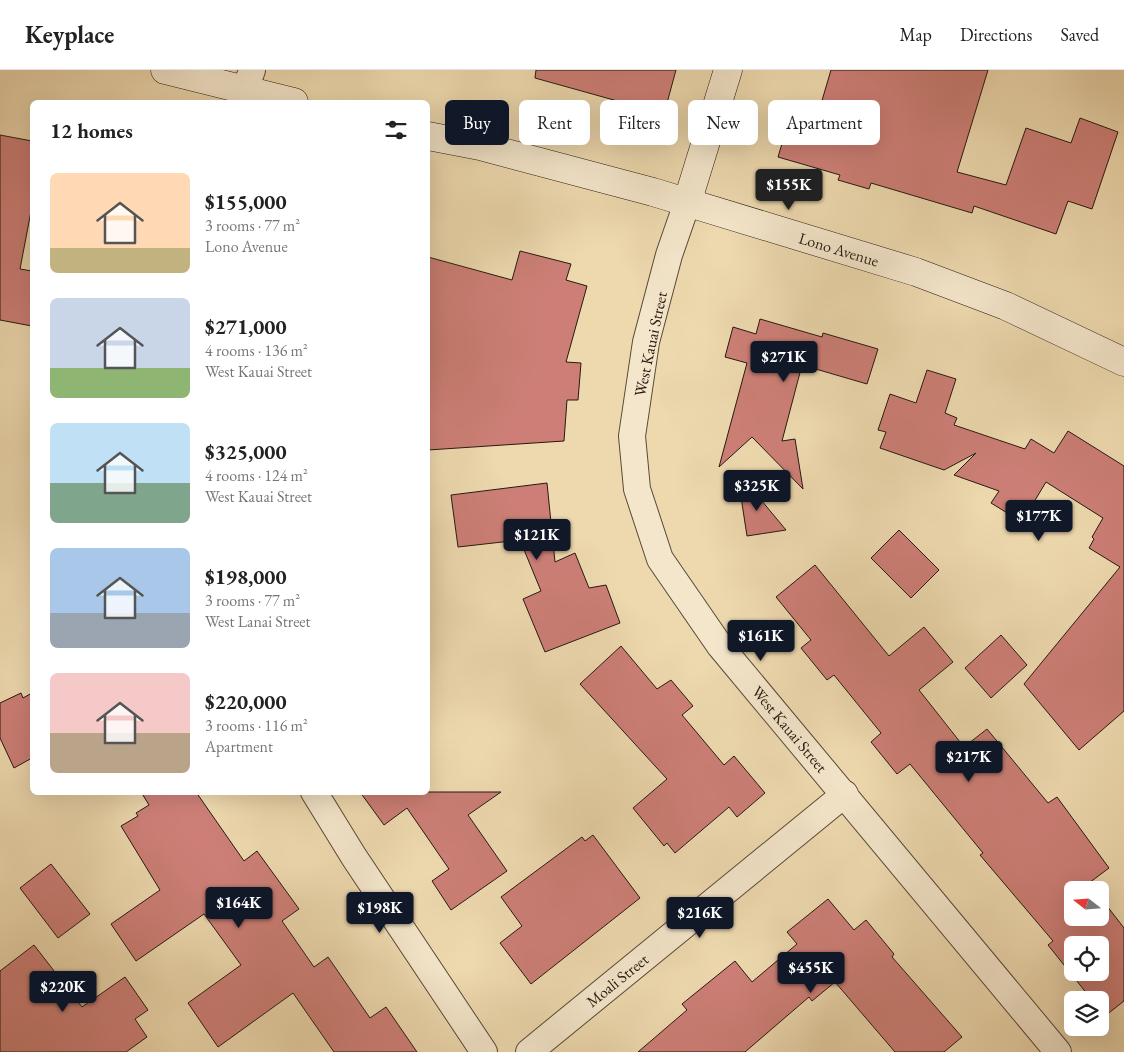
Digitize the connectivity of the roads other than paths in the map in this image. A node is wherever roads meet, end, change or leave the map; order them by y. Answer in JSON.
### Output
{"nodes":[{"id":1,"x":165,"y":70,"type":"edge"},
{"id":2,"x":728,"y":70,"type":"edge"},
{"id":3,"x":246,"y":87,"type":"edge"},
{"id":4,"x":288,"y":100,"type":"edge"},
{"id":5,"x":430,"y":136,"type":"edge"},
{"id":6,"x":687,"y":203,"type":"junction"},
{"id":7,"x":1124,"y":362,"type":"edge"},
{"id":8,"x":845,"y":794,"type":"junction"},
{"id":9,"x":316,"y":795,"type":"edge"},
{"id":10,"x":484,"y":1052,"type":"edge"},
{"id":11,"x":529,"y":1052,"type":"edge"},
{"id":12,"x":1058,"y":1052,"type":"edge"}],
"edges":[{"from":1,"to":3,"type":"street"},
{"from":2,"to":6,"type":"street","name":"West Kauai Street"},
{"from":3,"to":4,"type":"street"},
{"from":5,"to":6,"type":"street","name":"Lono Avenue"},
{"from":6,"to":7,"type":"street","name":"Lono Avenue"},
{"from":6,"to":8,"type":"street","name":"West Kauai Street"},
{"from":8,"to":11,"type":"street","name":"Moali Street"},
{"from":8,"to":12,"type":"street","name":"West Kauai Street"},
{"from":9,"to":10,"type":"street"}]}
